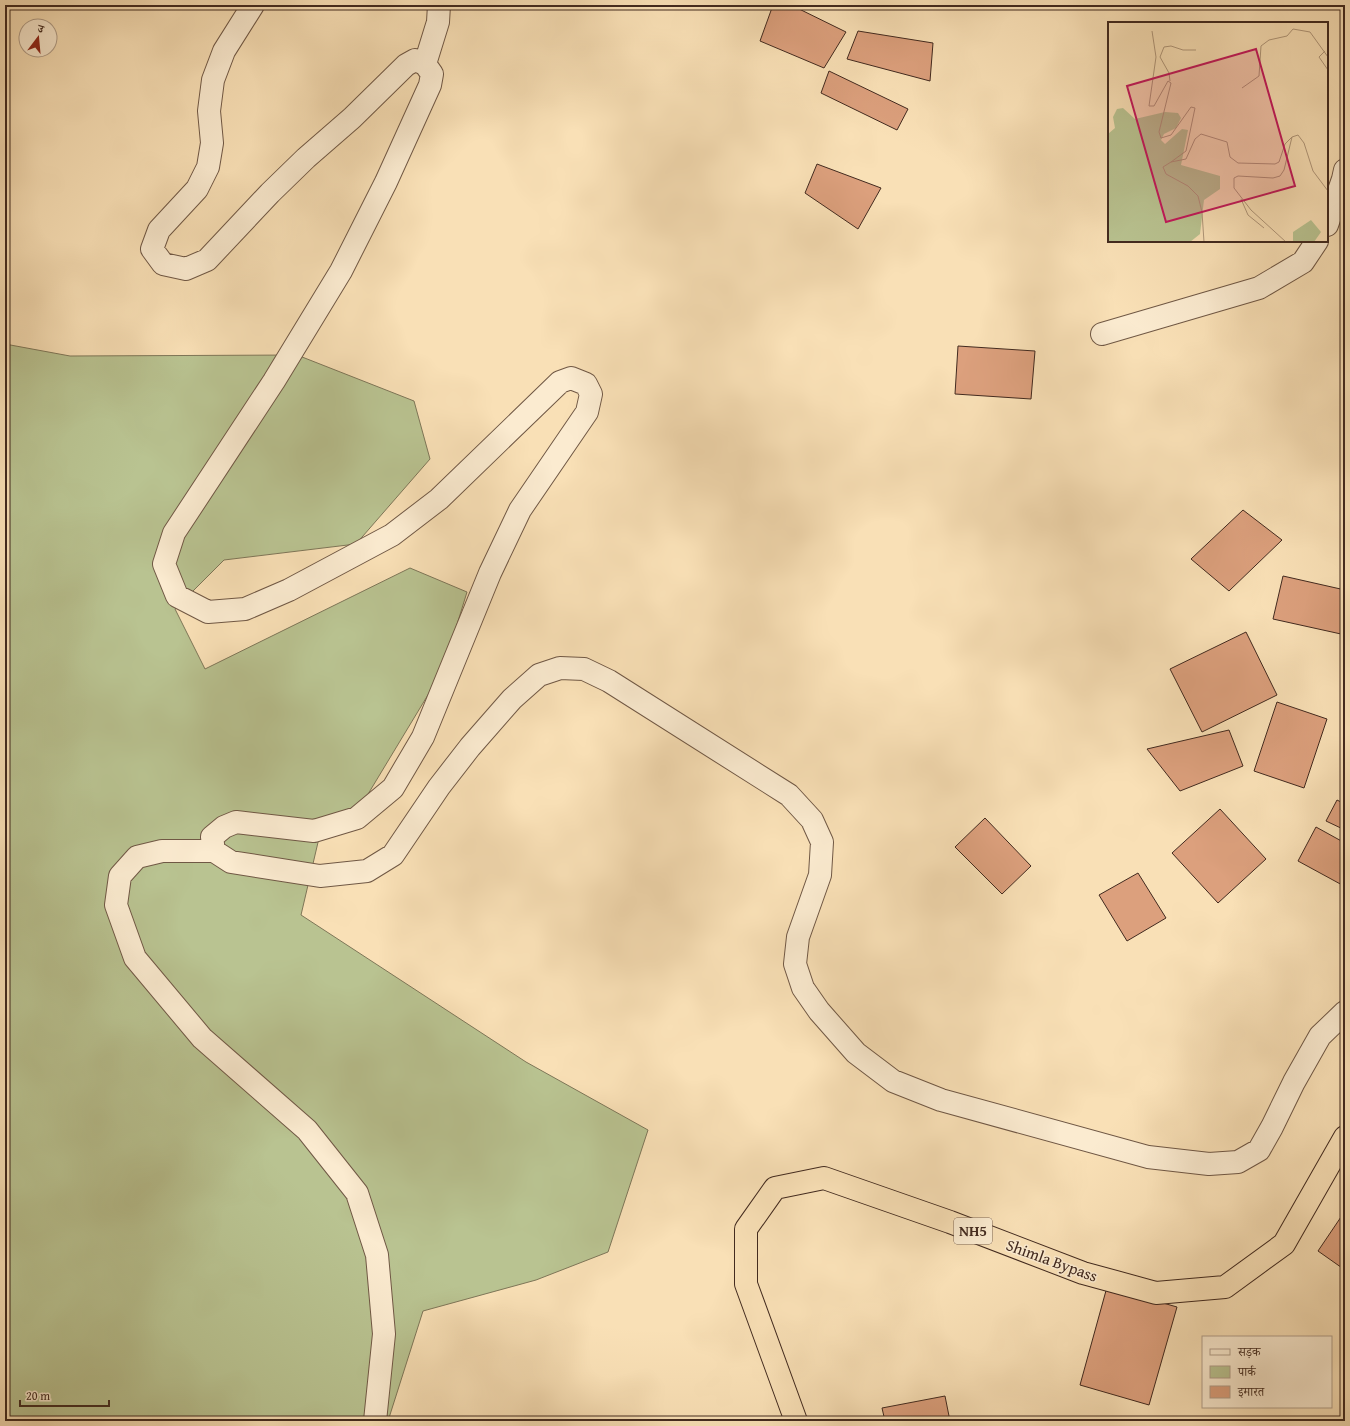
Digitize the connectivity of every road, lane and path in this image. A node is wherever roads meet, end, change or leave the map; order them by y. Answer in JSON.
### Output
{"nodes":[{"id":1,"x":253,"y":5,"type":"edge"},
{"id":2,"x":439,"y":5,"type":"edge"},
{"id":3,"x":426,"y":64,"type":"junction"},
{"id":4,"x":1345,"y":170,"type":"edge"},
{"id":5,"x":1328,"y":223,"type":"edge"},
{"id":6,"x":1316,"y":242,"type":"edge"},
{"id":7,"x":1102,"y":334,"type":"dead end"},
{"id":8,"x":214,"y":851,"type":"junction"},
{"id":9,"x":1345,"y":1012,"type":"edge"},
{"id":10,"x":1345,"y":1137,"type":"edge"},
{"id":11,"x":792,"y":1417,"type":"edge"},
{"id":12,"x":375,"y":1421,"type":"edge"}],
"edges":[{"from":1,"to":3,"type":"street"},
{"from":2,"to":3,"type":"street"},
{"from":3,"to":8,"type":"street"},
{"from":4,"to":5,"type":"street"},
{"from":6,"to":7,"type":"street"},
{"from":8,"to":9,"type":"street"},
{"from":8,"to":12,"type":"street"},
{"from":10,"to":11,"type":"highway","name":"Shimla Bypass","number":"NH5"}]}
